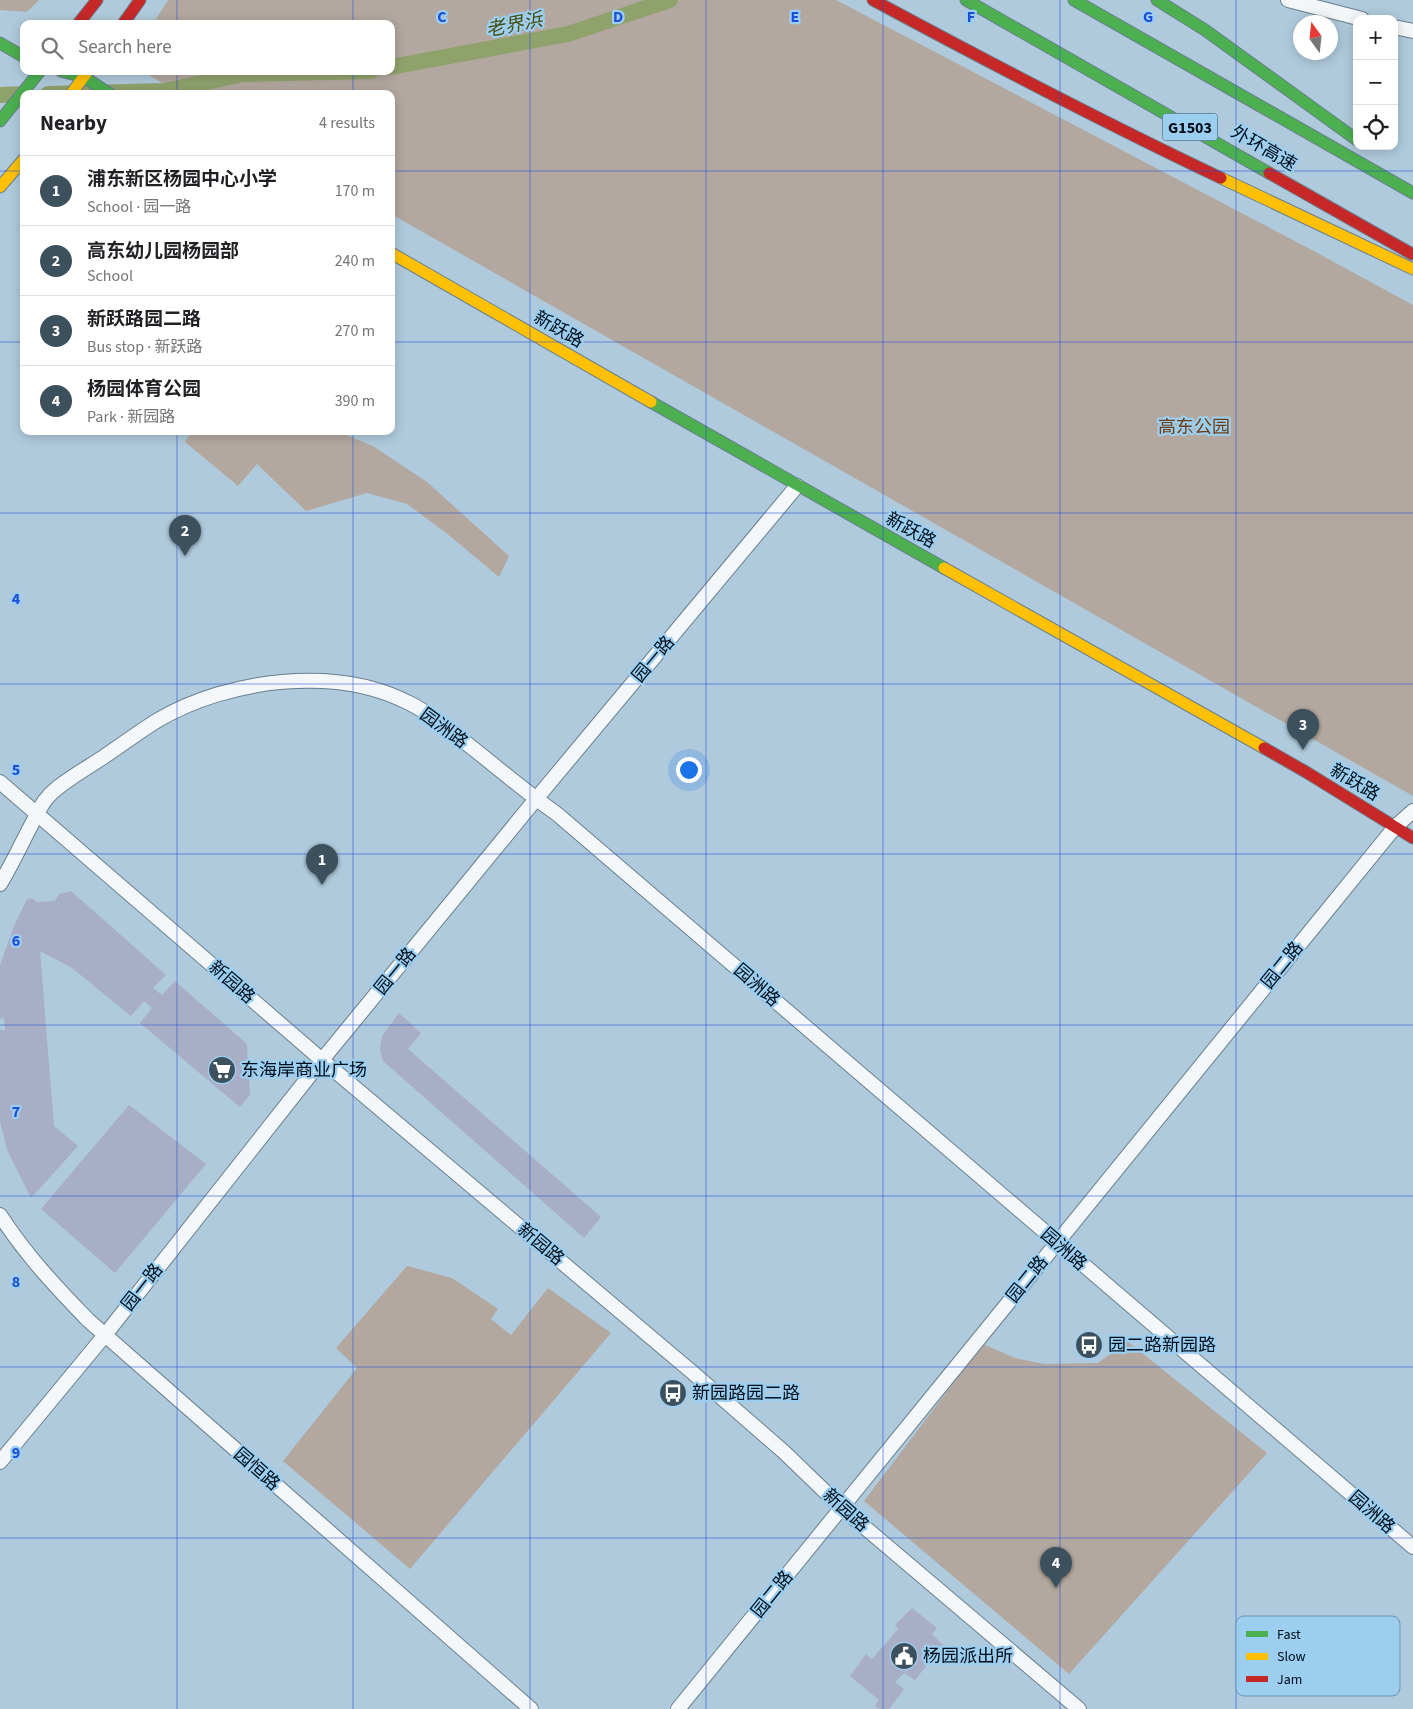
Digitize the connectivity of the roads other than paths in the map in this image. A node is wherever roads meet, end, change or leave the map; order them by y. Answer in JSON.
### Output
{"nodes":[{"id":1,"x":96,"y":0,"type":"edge"},
{"id":2,"x":140,"y":0,"type":"edge"},
{"id":3,"x":873,"y":0,"type":"edge"},
{"id":4,"x":966,"y":0,"type":"edge"},
{"id":5,"x":1074,"y":0,"type":"edge"},
{"id":6,"x":1157,"y":0,"type":"edge"},
{"id":7,"x":1288,"y":0,"type":"edge"},
{"id":8,"x":1353,"y":17,"type":"edge"},
{"id":9,"x":81,"y":20,"type":"edge"},
{"id":10,"x":126,"y":20,"type":"edge"},
{"id":11,"x":1398,"y":28,"type":"edge"},
{"id":12,"x":1413,"y":31,"type":"edge"},
{"id":13,"x":0,"y":43,"type":"edge"},
{"id":14,"x":20,"y":55,"type":"edge"},
{"id":15,"x":37,"y":75,"type":"edge"},
{"id":16,"x":85,"y":75,"type":"edge"},
{"id":17,"x":87,"y":75,"type":"edge"},
{"id":18,"x":25,"y":90,"type":"edge"},
{"id":19,"x":74,"y":90,"type":"edge"},
{"id":20,"x":105,"y":90,"type":"edge"},
{"id":21,"x":20,"y":96,"type":"edge"},
{"id":22,"x":0,"y":121,"type":"edge"},
{"id":23,"x":1353,"y":137,"type":"edge"},
{"id":24,"x":20,"y":163,"type":"edge"},
{"id":25,"x":0,"y":187,"type":"edge"},
{"id":26,"x":1413,"y":193,"type":"edge"},
{"id":27,"x":1413,"y":254,"type":"edge"},
{"id":28,"x":395,"y":255,"type":"edge"},
{"id":29,"x":1413,"y":269,"type":"edge"},
{"id":30,"x":797,"y":486,"type":"junction"},
{"id":31,"x":0,"y":782,"type":"edge"},
{"id":32,"x":536,"y":799,"type":"junction"},
{"id":33,"x":1413,"y":811,"type":"edge"},
{"id":34,"x":37,"y":814,"type":"junction"},
{"id":35,"x":1394,"y":827,"type":"junction"},
{"id":36,"x":1413,"y":838,"type":"edge"},
{"id":37,"x":0,"y":884,"type":"edge"},
{"id":38,"x":322,"y":1060,"type":"junction"},
{"id":39,"x":0,"y":1215,"type":"edge"},
{"id":40,"x":1057,"y":1242,"type":"junction"},
{"id":41,"x":105,"y":1335,"type":"junction"},
{"id":42,"x":0,"y":1462,"type":"edge"},
{"id":43,"x":842,"y":1508,"type":"junction"},
{"id":44,"x":1413,"y":1548,"type":"edge"},
{"id":45,"x":531,"y":1709,"type":"edge"},
{"id":46,"x":678,"y":1709,"type":"edge"},
{"id":47,"x":1079,"y":1709,"type":"edge"}],
"edges":[{"from":1,"to":9,"type":"main road"},
{"from":2,"to":10,"type":"main road"},
{"from":3,"to":29,"type":"main road"},
{"from":4,"to":27,"type":"main road","name":"外环高速","number":"G1503"},
{"from":5,"to":26,"type":"main road","name":"外环高速"},
{"from":6,"to":23,"type":"main road"},
{"from":7,"to":8,"type":"street"},
{"from":11,"to":12,"type":"street"},
{"from":13,"to":14,"type":"main road"},
{"from":15,"to":18,"type":"main road"},
{"from":16,"to":19,"type":"main road"},
{"from":17,"to":20,"type":"main road"},
{"from":21,"to":22,"type":"main road"},
{"from":24,"to":25,"type":"main road"},
{"from":28,"to":30,"type":"main road","name":"新跃路"},
{"from":30,"to":32,"type":"street","name":"园一路"},
{"from":30,"to":35,"type":"main road","name":"新跃路"},
{"from":31,"to":34,"type":"street","name":"新园路"},
{"from":32,"to":34,"type":"street","name":"园洲路"},
{"from":32,"to":38,"type":"street","name":"园一路"},
{"from":32,"to":40,"type":"street","name":"园洲路"},
{"from":33,"to":35,"type":"street","name":"园二路"},
{"from":34,"to":37,"type":"street"},
{"from":34,"to":38,"type":"street","name":"新园路"},
{"from":35,"to":36,"type":"main road","name":"新跃路"},
{"from":35,"to":40,"type":"street","name":"园二路"},
{"from":38,"to":41,"type":"street","name":"园一路"},
{"from":38,"to":43,"type":"street","name":"新园路"},
{"from":39,"to":41,"type":"street","name":"园恒路"},
{"from":40,"to":43,"type":"street","name":"园二路"},
{"from":40,"to":44,"type":"street","name":"园洲路"},
{"from":41,"to":42,"type":"street","name":"园一路"},
{"from":41,"to":45,"type":"street","name":"园恒路"},
{"from":43,"to":46,"type":"street","name":"园二路"},
{"from":43,"to":47,"type":"street","name":"新园路"}]}
